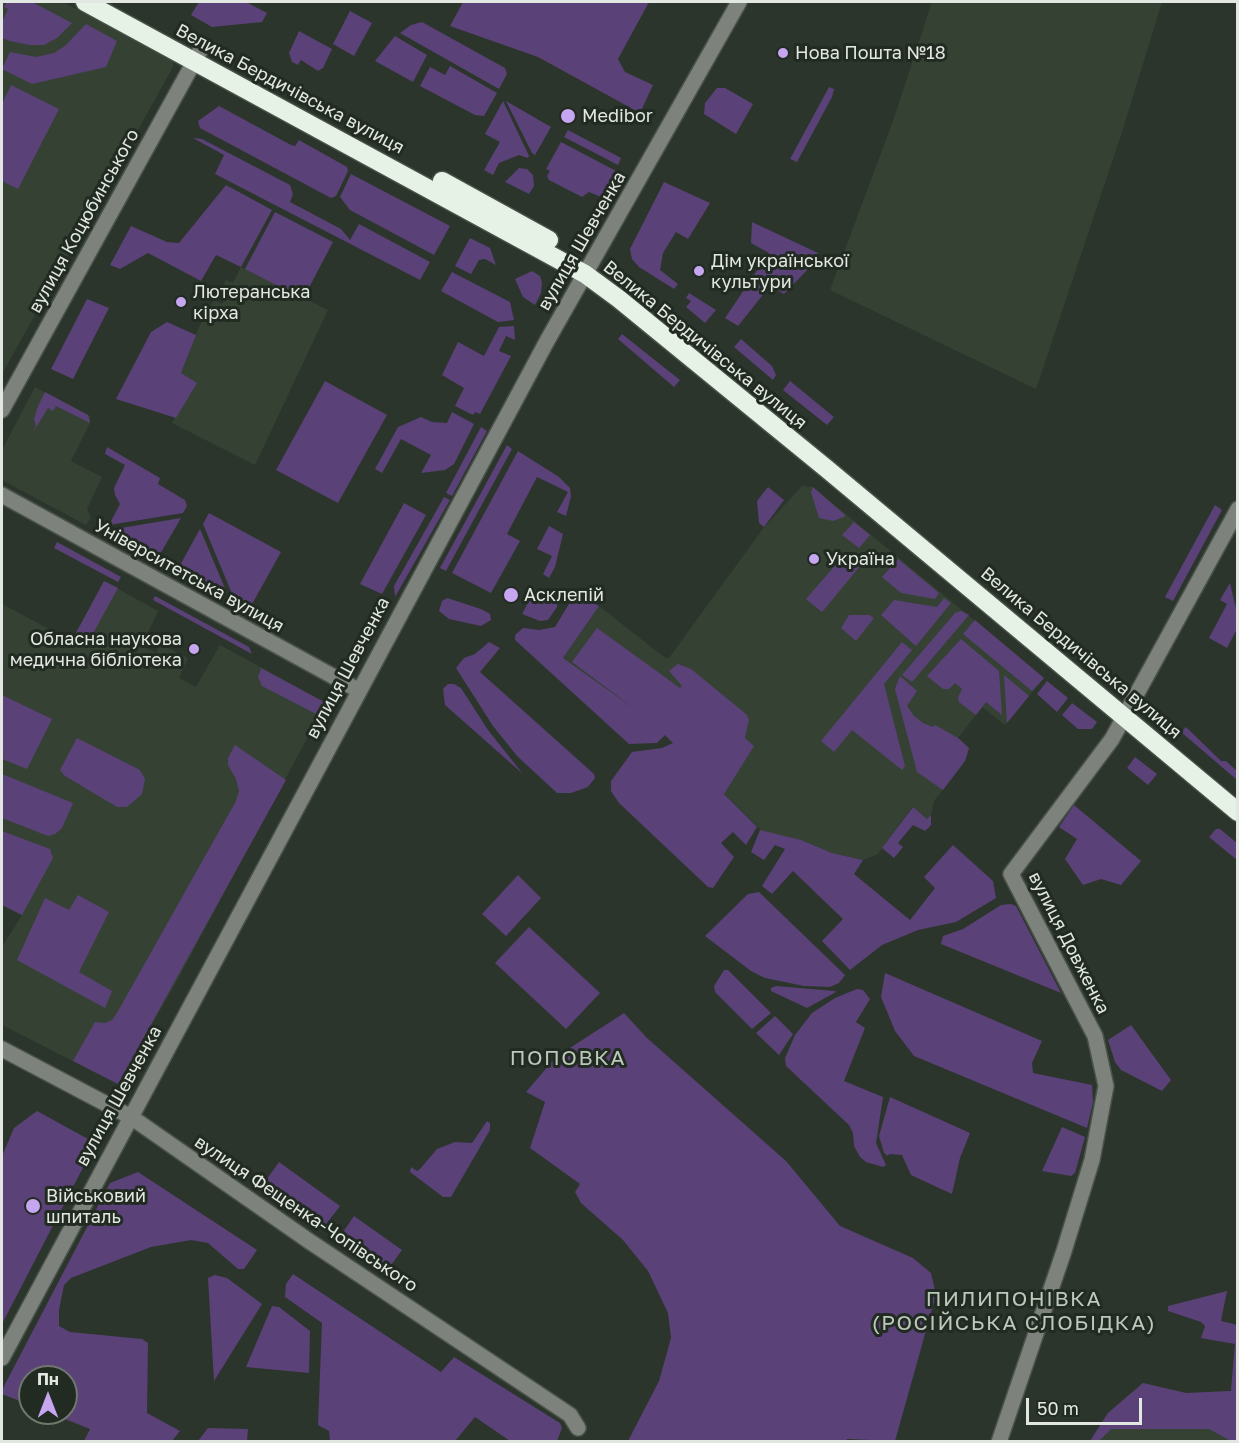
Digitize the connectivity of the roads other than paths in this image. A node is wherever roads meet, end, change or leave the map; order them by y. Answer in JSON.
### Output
{"nodes":[{"id":1,"x":85,"y":2,"type":"edge"},
{"id":2,"x":110,"y":2,"type":"edge"},
{"id":3,"x":739,"y":2,"type":"edge"},
{"id":4,"x":198,"y":56,"type":"junction"},
{"id":5,"x":588,"y":269,"type":"junction"},
{"id":6,"x":2,"y":410,"type":"edge"},
{"id":7,"x":2,"y":495,"type":"edge"},
{"id":8,"x":1238,"y":509,"type":"edge"},
{"id":9,"x":358,"y":690,"type":"junction"},
{"id":10,"x":1127,"y":711,"type":"junction"},
{"id":11,"x":1238,"y":797,"type":"edge"},
{"id":12,"x":1238,"y":812,"type":"edge"},
{"id":13,"x":2,"y":1049,"type":"edge"},
{"id":14,"x":131,"y":1117,"type":"junction"},
{"id":15,"x":2,"y":1358,"type":"edge"},
{"id":16,"x":578,"y":1428,"type":"dead end"},
{"id":17,"x":999,"y":1442,"type":"edge"}],
"edges":[{"from":1,"to":4,"type":"highway","name":"Велика Бердичівська вулиця"},
{"from":2,"to":4,"type":"highway","name":"Велика Бердичівська вулиця"},
{"from":3,"to":5,"type":"street","name":"вулиця Шевченка"},
{"from":4,"to":5,"type":"highway","name":"Велика Бердичівська вулиця"},
{"from":4,"to":6,"type":"street","name":"вулиця Коцюбинського"},
{"from":5,"to":9,"type":"street","name":"вулиця Шевченка"},
{"from":5,"to":10,"type":"highway","name":"Велика Бердичівська вулиця"},
{"from":7,"to":9,"type":"street","name":"Університетська вулиця"},
{"from":8,"to":10,"type":"street","name":"вулиця Довженка"},
{"from":9,"to":14,"type":"street","name":"вулиця Шевченка"},
{"from":10,"to":11,"type":"highway","name":"Велика Бердичівська вулиця"},
{"from":10,"to":12,"type":"highway","name":"Велика Бердичівська вулиця"},
{"from":10,"to":17,"type":"street","name":"вулиця Довженка"},
{"from":13,"to":14,"type":"street","name":"вулиця Фещенка-Чопівського"},
{"from":14,"to":15,"type":"street","name":"вулиця Шевченка"},
{"from":14,"to":16,"type":"street","name":"вулиця Фещенка-Чопівського"}]}
